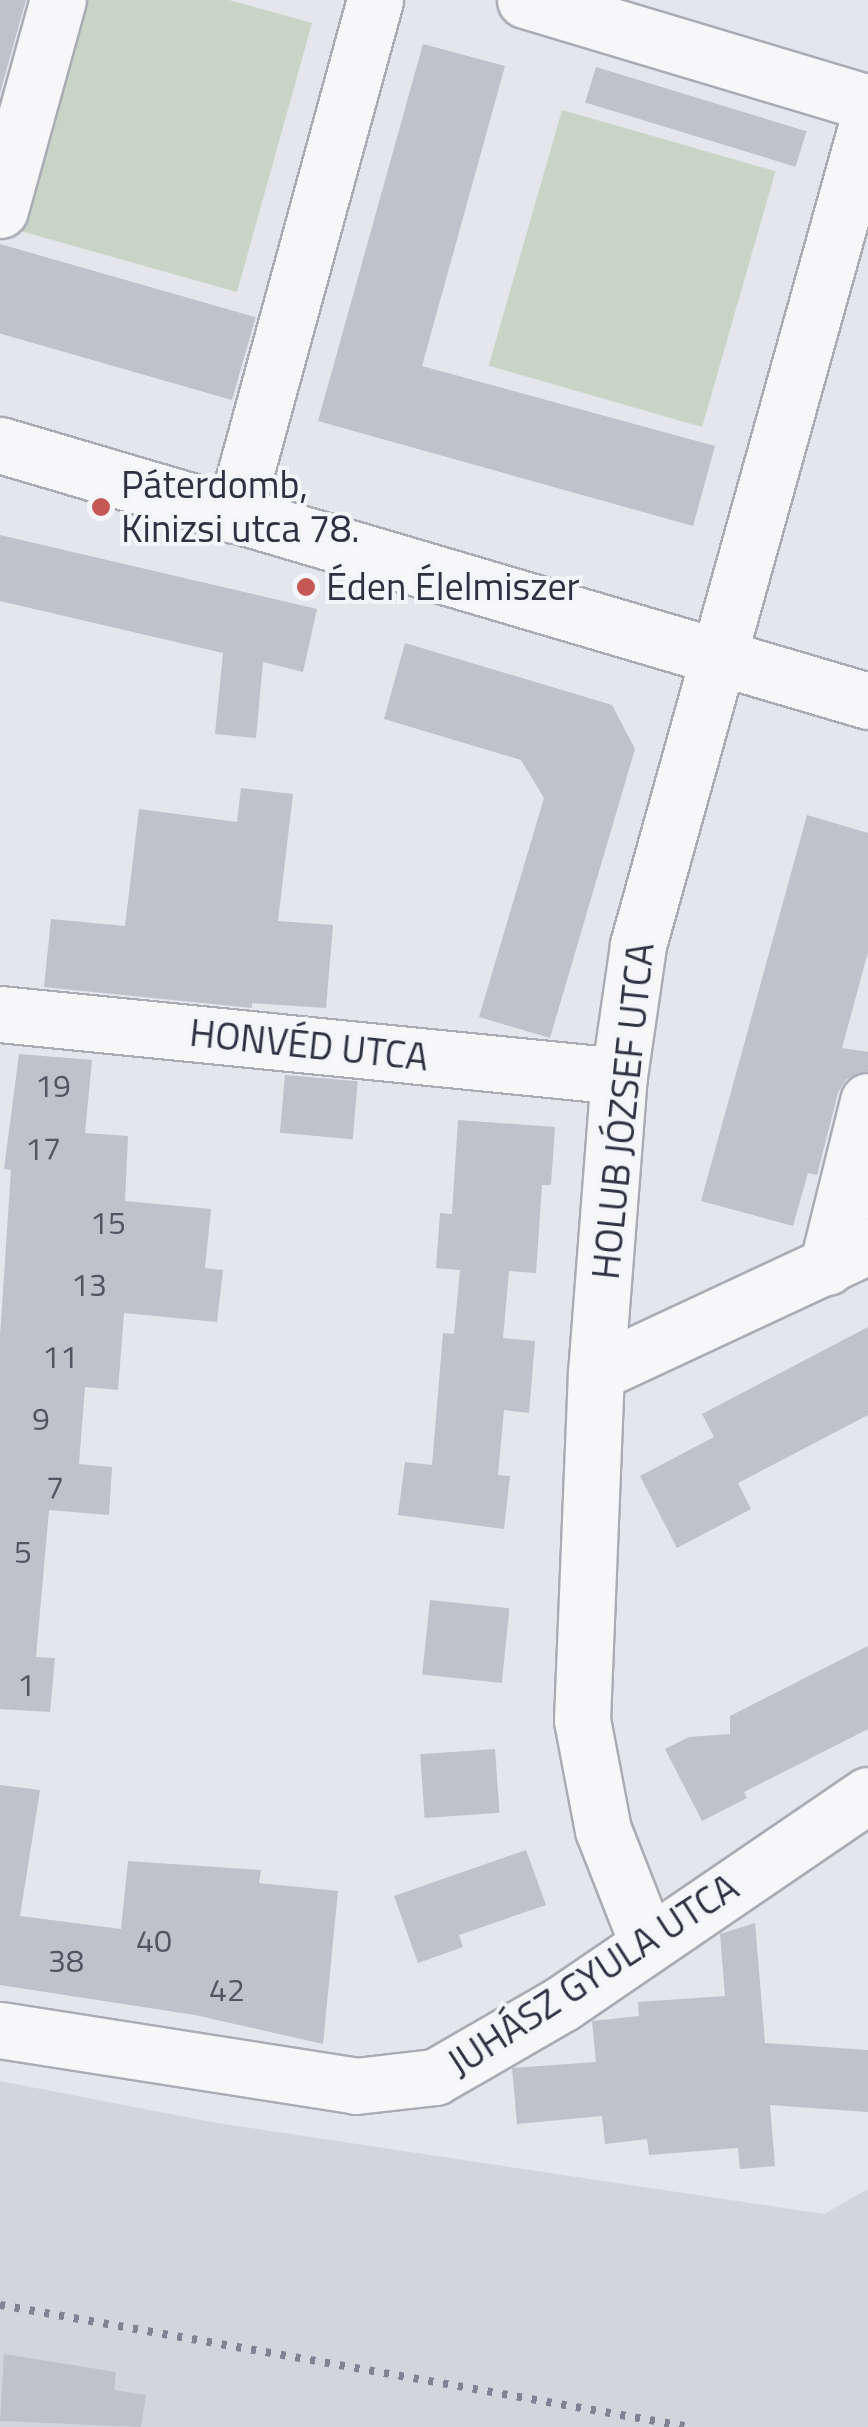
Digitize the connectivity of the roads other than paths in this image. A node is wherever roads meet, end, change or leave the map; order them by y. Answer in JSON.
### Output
{"nodes":[{"id":1,"x":58,"y":0,"type":"edge"},
{"id":2,"x":375,"y":0,"type":"edge"},
{"id":3,"x":525,"y":0,"type":"edge"},
{"id":4,"x":868,"y":103,"type":"edge"},
{"id":5,"x":868,"y":120,"type":"edge"},
{"id":6,"x":0,"y":210,"type":"edge"},
{"id":7,"x":0,"y":444,"type":"edge"},
{"id":8,"x":234,"y":514,"type":"junction"},
{"id":9,"x":719,"y":659,"type":"junction"},
{"id":10,"x":868,"y":701,"type":"edge"},
{"id":11,"x":0,"y":1014,"type":"edge"},
{"id":12,"x":619,"y":1076,"type":"junction"},
{"id":13,"x":868,"y":1100,"type":"edge"},
{"id":14,"x":848,"y":1256,"type":"edge"},
{"id":15,"x":596,"y":1374,"type":"junction"},
{"id":16,"x":868,"y":1795,"type":"edge"},
{"id":17,"x":647,"y":1942,"type":"junction"},
{"id":18,"x":0,"y":2030,"type":"edge"}],
"edges":[{"from":1,"to":6,"type":"street"},
{"from":2,"to":8,"type":"street"},
{"from":3,"to":4,"type":"street"},
{"from":5,"to":9,"type":"street","name":"HOLUB JÓZSEF UTCA"},
{"from":7,"to":8,"type":"street"},
{"from":8,"to":9,"type":"street"},
{"from":9,"to":10,"type":"street"},
{"from":9,"to":12,"type":"street","name":"HOLUB JÓZSEF UTCA"},
{"from":11,"to":12,"type":"street","name":"HONVÉD UTCA"},
{"from":12,"to":15,"type":"street","name":"HOLUB JÓZSEF UTCA"},
{"from":13,"to":14,"type":"street"},
{"from":14,"to":15,"type":"street"},
{"from":15,"to":17,"type":"street","name":"HOLUB JÓZSEF UTCA"},
{"from":16,"to":17,"type":"street","name":"JUHÁSZ GYULA UTCA"},
{"from":17,"to":18,"type":"street","name":"JUHÁSZ GYULA UTCA"}]}
